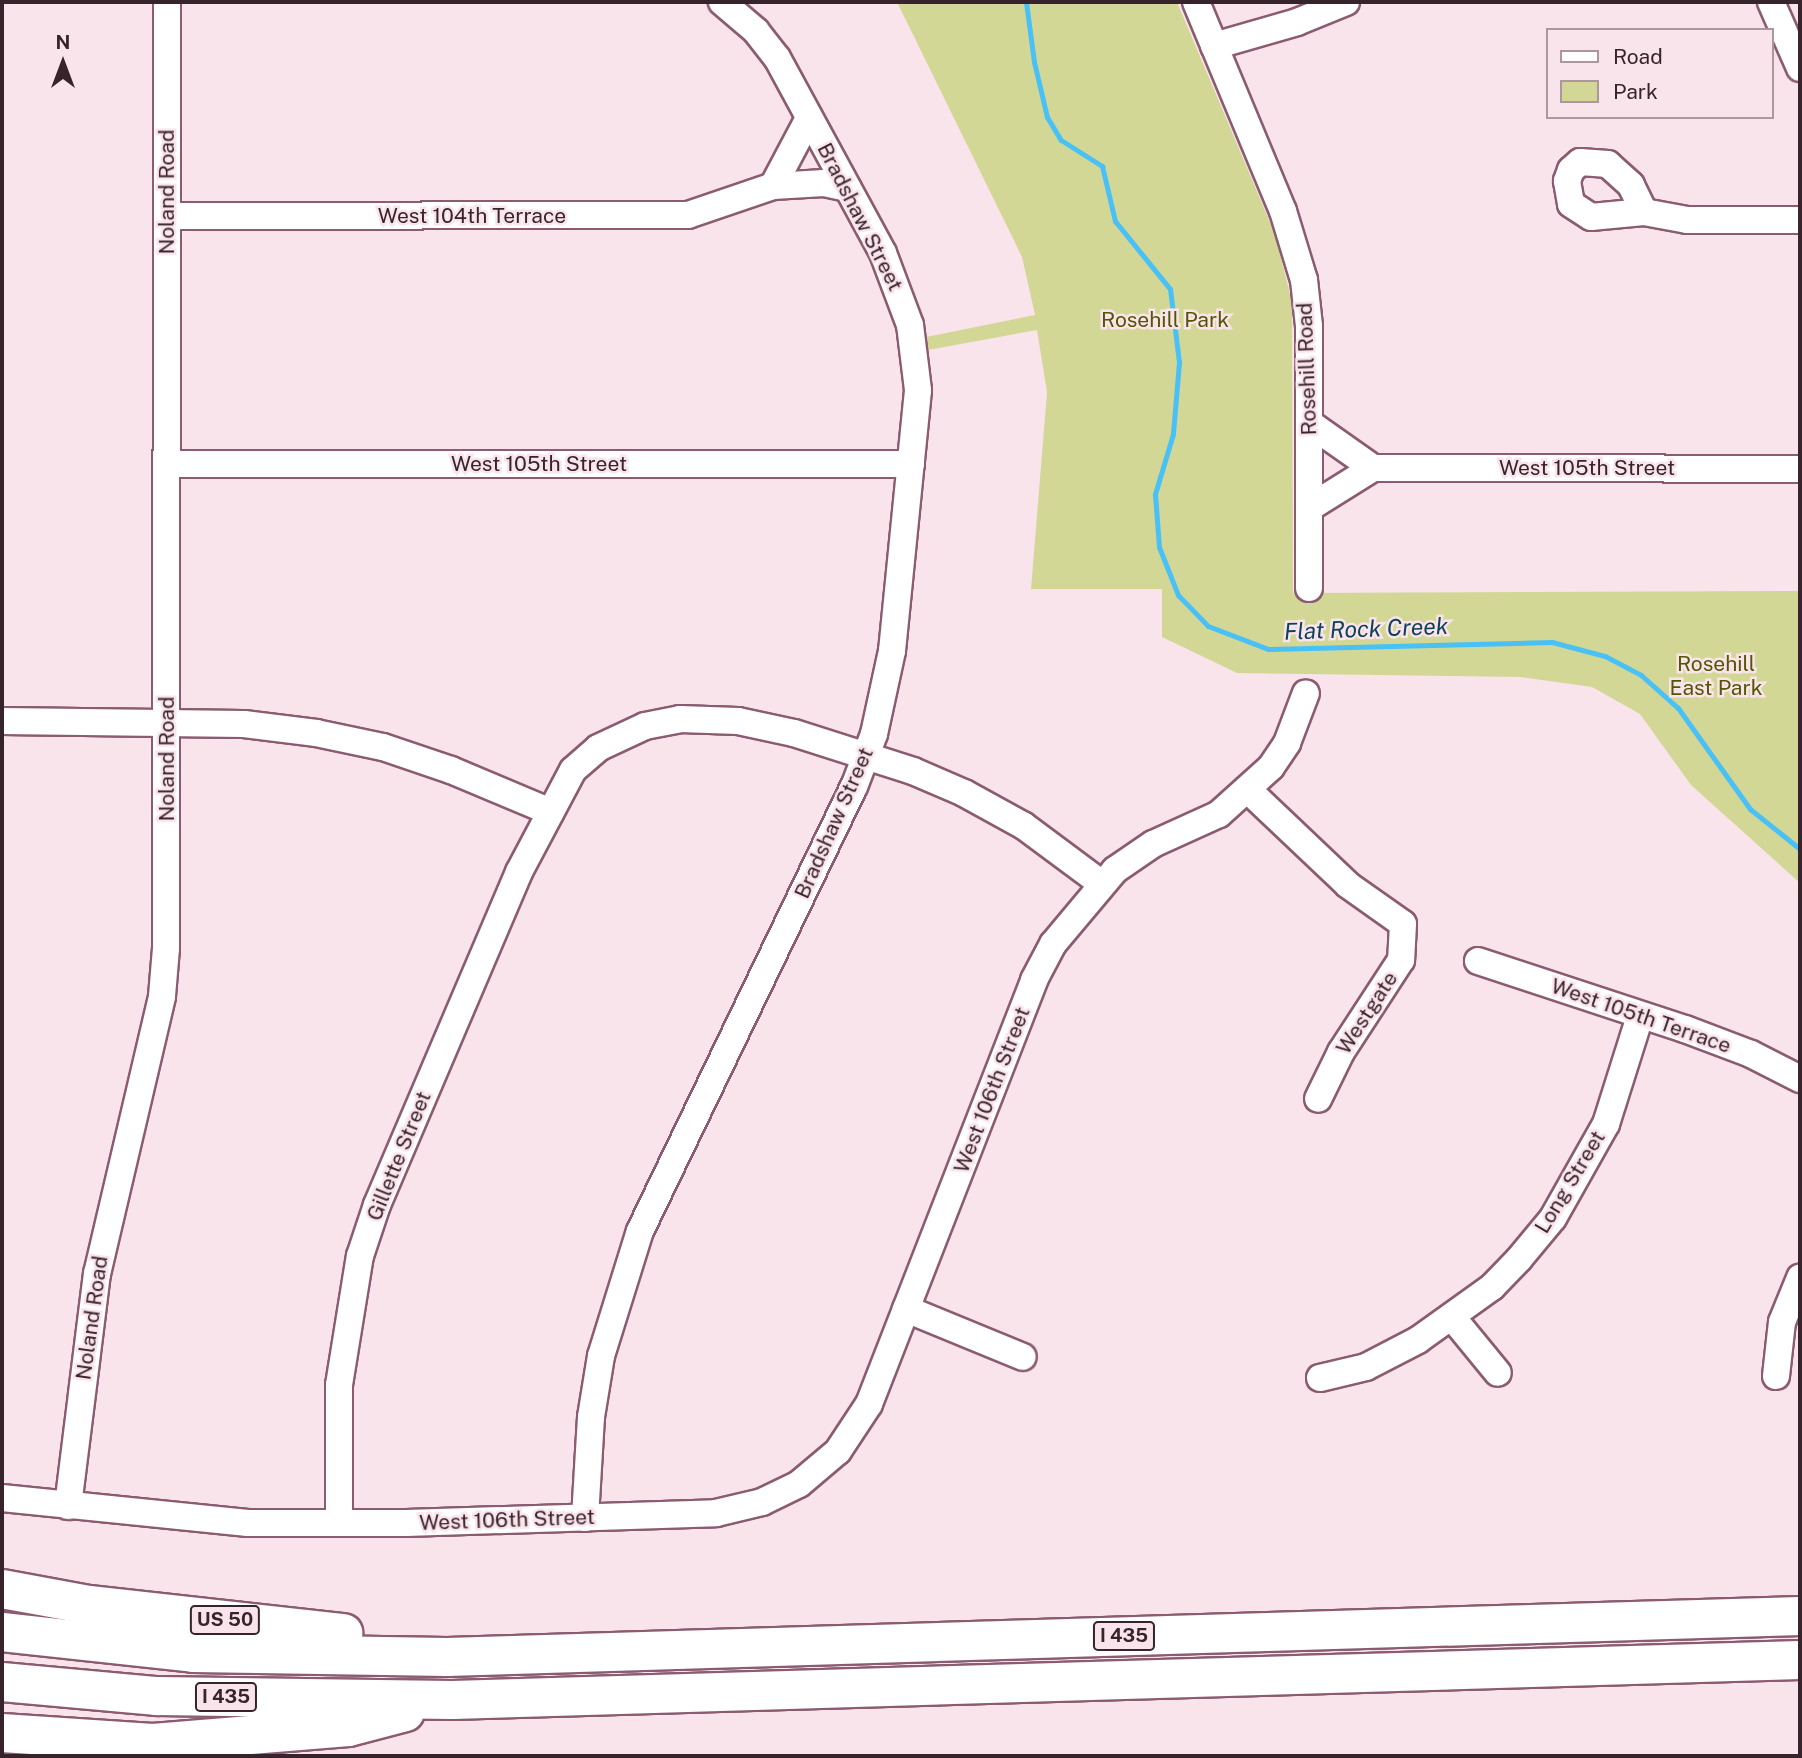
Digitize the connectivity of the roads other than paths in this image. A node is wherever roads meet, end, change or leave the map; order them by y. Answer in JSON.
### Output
{"nodes":[{"id":1,"x":167,"y":2,"type":"edge"},
{"id":2,"x":1196,"y":2,"type":"edge"},
{"id":3,"x":1346,"y":2,"type":"edge"},
{"id":4,"x":1771,"y":2,"type":"edge"},
{"id":5,"x":728,"y":7,"type":"edge"},
{"id":6,"x":1214,"y":46,"type":"junction"},
{"id":7,"x":1800,"y":68,"type":"edge"},
{"id":8,"x":809,"y":118,"type":"junction"},
{"id":9,"x":773,"y":186,"type":"junction"},
{"id":10,"x":847,"y":188,"type":"junction"},
{"id":11,"x":1644,"y":212,"type":"dead end"},
{"id":12,"x":167,"y":216,"type":"junction"},
{"id":13,"x":1800,"y":220,"type":"edge"},
{"id":14,"x":1309,"y":424,"type":"junction"},
{"id":15,"x":167,"y":464,"type":"junction"},
{"id":16,"x":911,"y":464,"type":"junction"},
{"id":17,"x":1373,"y":468,"type":"junction"},
{"id":18,"x":1800,"y":469,"type":"edge"},
{"id":19,"x":1309,"y":508,"type":"junction"},
{"id":20,"x":1309,"y":588,"type":"dead end"},
{"id":21,"x":1306,"y":693,"type":"dead end"},
{"id":22,"x":2,"y":721,"type":"edge"},
{"id":23,"x":167,"y":721,"type":"junction"},
{"id":24,"x":867,"y":755,"type":"junction"},
{"id":25,"x":1247,"y":789,"type":"junction"},
{"id":26,"x":551,"y":812,"type":"junction"},
{"id":27,"x":1102,"y":884,"type":"junction"},
{"id":28,"x":1478,"y":961,"type":"dead end"},
{"id":29,"x":1640,"y":1016,"type":"junction"},
{"id":30,"x":1800,"y":1080,"type":"edge"},
{"id":31,"x":1318,"y":1099,"type":"dead end"},
{"id":32,"x":1800,"y":1278,"type":"edge"},
{"id":33,"x":906,"y":1309,"type":"junction"},
{"id":34,"x":1452,"y":1317,"type":"junction"},
{"id":35,"x":1023,"y":1357,"type":"dead end"},
{"id":36,"x":1498,"y":1373,"type":"dead end"},
{"id":37,"x":1776,"y":1376,"type":"dead end"},
{"id":38,"x":1320,"y":1378,"type":"dead end"},
{"id":39,"x":2,"y":1498,"type":"edge"},
{"id":40,"x":68,"y":1506,"type":"junction"},
{"id":41,"x":585,"y":1518,"type":"junction"},
{"id":42,"x":339,"y":1523,"type":"junction"},
{"id":43,"x":2,"y":1589,"type":"edge"},
{"id":44,"x":1800,"y":1616,"type":"edge"},
{"id":45,"x":2,"y":1632,"type":"edge"},
{"id":46,"x":447,"y":1657,"type":"junction"},
{"id":47,"x":1800,"y":1660,"type":"edge"},
{"id":48,"x":2,"y":1682,"type":"edge"},
{"id":49,"x":452,"y":1700,"type":"junction"},
{"id":50,"x":2,"y":1733,"type":"edge"}],
"edges":[{"from":1,"to":12,"type":"street","name":"Noland Road"},
{"from":2,"to":6,"type":"street","name":"Rosehill Road"},
{"from":3,"to":6,"type":"street"},
{"from":4,"to":7,"type":"street"},
{"from":5,"to":8,"type":"street","name":"Bradshaw Street"},
{"from":6,"to":14,"type":"street","name":"Rosehill Road"},
{"from":8,"to":9,"type":"street"},
{"from":8,"to":10,"type":"street","name":"Bradshaw Street"},
{"from":9,"to":10,"type":"street","name":"West 104th Terrace"},
{"from":9,"to":12,"type":"street","name":"West 104th Terrace"},
{"from":10,"to":16,"type":"street","name":"Bradshaw Street"},
{"from":11,"to":13,"type":"street"},
{"from":12,"to":15,"type":"street","name":"Noland Road"},
{"from":14,"to":17,"type":"street"},
{"from":14,"to":19,"type":"street","name":"Rosehill Road"},
{"from":15,"to":16,"type":"street","name":"West 105th Street"},
{"from":15,"to":23,"type":"street","name":"Noland Road"},
{"from":16,"to":24,"type":"street","name":"Bradshaw Street"},
{"from":17,"to":18,"type":"street","name":"West 105th Street"},
{"from":17,"to":19,"type":"street"},
{"from":19,"to":20,"type":"street","name":"Rosehill Road"},
{"from":21,"to":25,"type":"street"},
{"from":22,"to":23,"type":"street"},
{"from":23,"to":26,"type":"street"},
{"from":23,"to":40,"type":"street","name":"Noland Road"},
{"from":24,"to":26,"type":"street"},
{"from":24,"to":27,"type":"street"},
{"from":24,"to":41,"type":"street","name":"Bradshaw Street"},
{"from":25,"to":27,"type":"street"},
{"from":25,"to":31,"type":"street","name":"Westgate"},
{"from":26,"to":42,"type":"street","name":"Gillette Street"},
{"from":27,"to":33,"type":"street","name":"West 106th Street"},
{"from":28,"to":29,"type":"street","name":"West 105th Terrace"},
{"from":29,"to":30,"type":"street","name":"West 105th Terrace"},
{"from":29,"to":34,"type":"street","name":"Long Street"},
{"from":32,"to":37,"type":"street"},
{"from":33,"to":35,"type":"street"},
{"from":33,"to":41,"type":"street","name":"West 106th Street"},
{"from":34,"to":36,"type":"street"},
{"from":34,"to":38,"type":"street","name":"Long Street"},
{"from":39,"to":40,"type":"street","name":"West 106th Street"},
{"from":40,"to":42,"type":"street","name":"West 106th Street"},
{"from":41,"to":42,"type":"street","name":"West 106th Street"},
{"from":43,"to":46,"type":"highway","number":"US 50"},
{"from":44,"to":46,"type":"highway","number":"I 435"},
{"from":45,"to":46,"type":"highway","number":"I 435"},
{"from":47,"to":49,"type":"highway","number":"I 435"},
{"from":48,"to":49,"type":"highway","number":"I 435"},
{"from":49,"to":50,"type":"highway"}]}
